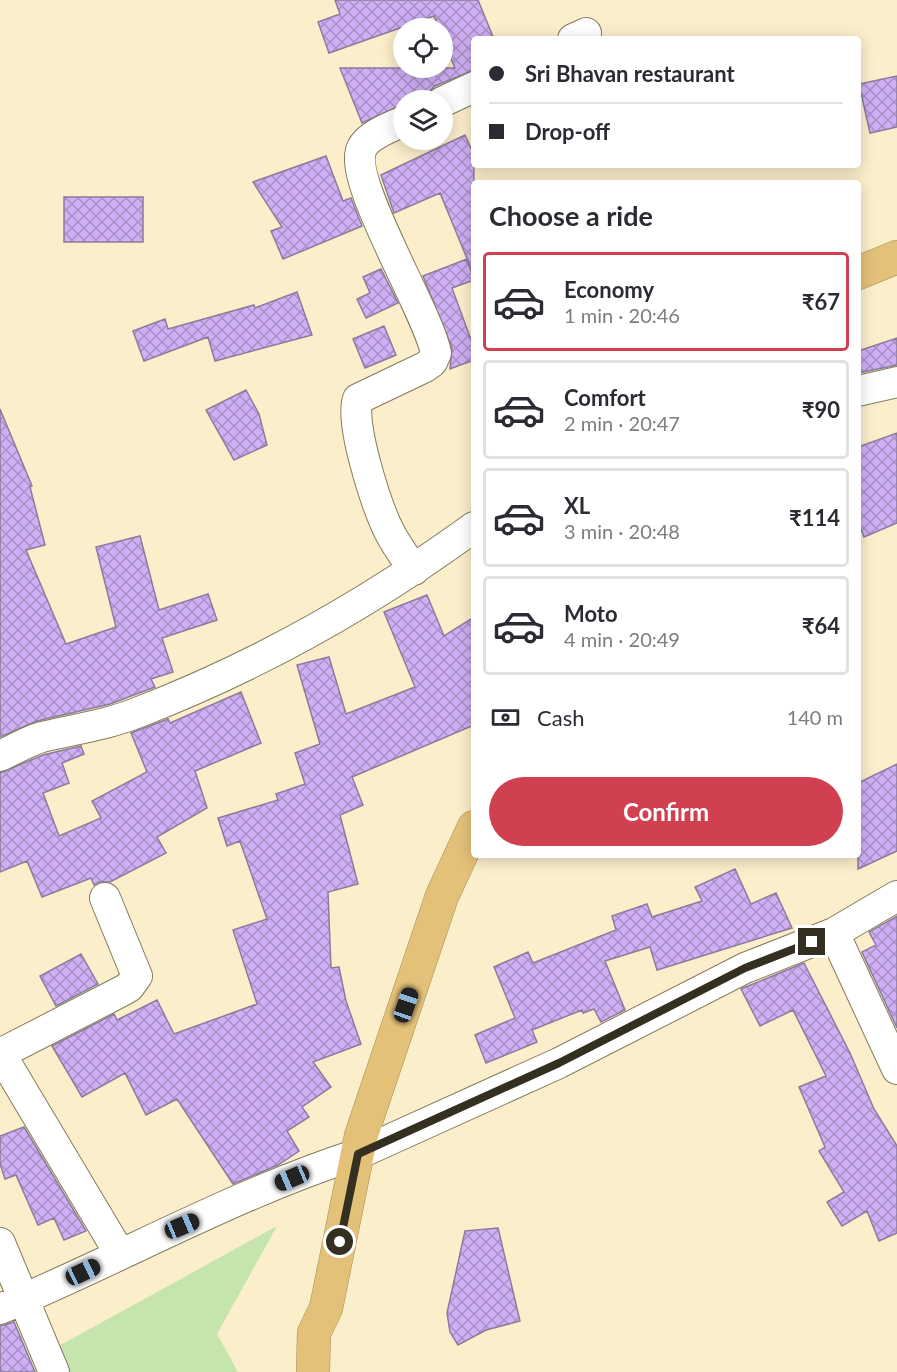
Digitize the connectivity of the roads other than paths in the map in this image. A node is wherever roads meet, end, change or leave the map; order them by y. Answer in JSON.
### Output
{"nodes":[{"id":1,"x":471,"y":88,"type":"edge"},
{"id":2,"x":453,"y":97,"type":"edge"},
{"id":3,"x":393,"y":126,"type":"edge"},
{"id":4,"x":897,"y":258,"type":"edge"},
{"id":5,"x":861,"y":272,"type":"edge"},
{"id":6,"x":897,"y":382,"type":"edge"},
{"id":7,"x":861,"y":390,"type":"edge"},
{"id":8,"x":471,"y":529,"type":"edge"},
{"id":9,"x":414,"y":570,"type":"junction"},
{"id":10,"x":0,"y":756,"type":"edge"},
{"id":11,"x":471,"y":833,"type":"edge"},
{"id":12,"x":897,"y":896,"type":"edge"},
{"id":13,"x":105,"y":898,"type":"dead end"},
{"id":14,"x":834,"y":933,"type":"junction"},
{"id":15,"x":0,"y":1053,"type":"edge"},
{"id":16,"x":897,"y":1069,"type":"edge"},
{"id":17,"x":358,"y":1154,"type":"junction"},
{"id":18,"x":0,"y":1243,"type":"edge"},
{"id":19,"x":120,"y":1254,"type":"junction"},
{"id":20,"x":12,"y":1304,"type":"edge"},
{"id":21,"x":326,"y":1308,"type":"junction"},
{"id":22,"x":54,"y":1372,"type":"edge"},
{"id":23,"x":313,"y":1372,"type":"edge"},
{"id":24,"x":333,"y":1372,"type":"edge"}],
"edges":[{"from":1,"to":2,"type":"street"},
{"from":3,"to":9,"type":"street"},
{"from":4,"to":5,"type":"highway"},
{"from":6,"to":7,"type":"street"},
{"from":8,"to":9,"type":"street"},
{"from":9,"to":10,"type":"street"},
{"from":11,"to":17,"type":"highway"},
{"from":12,"to":14,"type":"street"},
{"from":13,"to":15,"type":"street"},
{"from":14,"to":16,"type":"street"},
{"from":14,"to":17,"type":"street"},
{"from":15,"to":19,"type":"street"},
{"from":17,"to":19,"type":"street"},
{"from":17,"to":21,"type":"highway"},
{"from":18,"to":20,"type":"street"},
{"from":19,"to":20,"type":"street"},
{"from":20,"to":22,"type":"street"},
{"from":21,"to":23,"type":"highway"},
{"from":21,"to":24,"type":"highway"}]}
